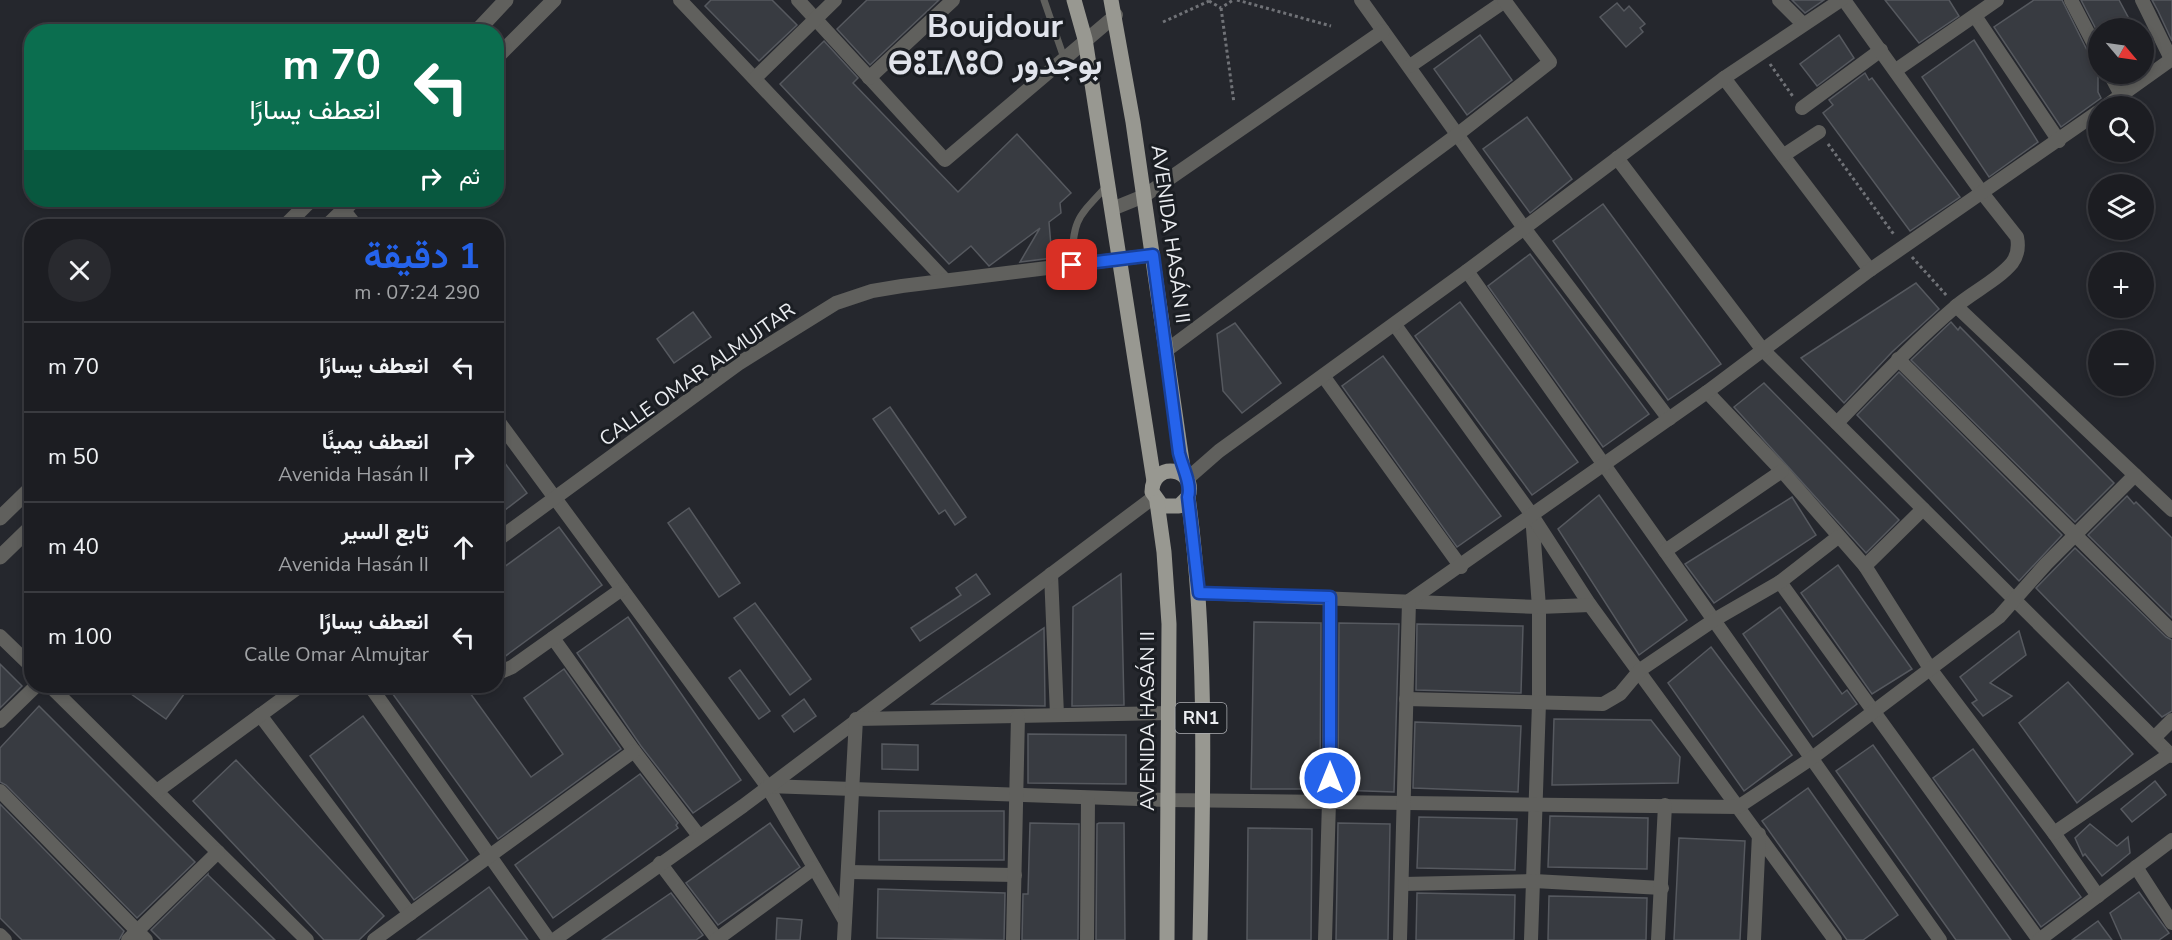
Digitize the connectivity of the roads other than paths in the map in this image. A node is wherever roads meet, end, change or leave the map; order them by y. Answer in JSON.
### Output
{"nodes":[{"id":1,"x":506,"y":0,"type":"edge"},
{"id":2,"x":554,"y":0,"type":"edge"},
{"id":3,"x":798,"y":0,"type":"edge"},
{"id":4,"x":835,"y":0,"type":"edge"},
{"id":5,"x":952,"y":0,"type":"edge"},
{"id":6,"x":1044,"y":0,"type":"edge"},
{"id":7,"x":1074,"y":0,"type":"edge"},
{"id":8,"x":1111,"y":0,"type":"edge"},
{"id":9,"x":1361,"y":0,"type":"edge"},
{"id":10,"x":1504,"y":0,"type":"edge"},
{"id":11,"x":1779,"y":0,"type":"edge"},
{"id":12,"x":1843,"y":0,"type":"edge"},
{"id":13,"x":1997,"y":0,"type":"edge"},
{"id":14,"x":2071,"y":0,"type":"edge"},
{"id":15,"x":2142,"y":0,"type":"edge"},
{"id":16,"x":683,"y":1,"type":"edge"},
{"id":17,"x":1116,"y":15,"type":"junction"},
{"id":18,"x":1975,"y":16,"type":"junction"},
{"id":19,"x":815,"y":18,"type":"junction"},
{"id":20,"x":484,"y":24,"type":"edge"},
{"id":21,"x":1803,"y":24,"type":"junction"},
{"id":22,"x":1383,"y":31,"type":"junction"},
{"id":23,"x":2088,"y":33,"type":"edge"},
{"id":24,"x":1085,"y":39,"type":"junction"},
{"id":25,"x":504,"y":50,"type":"edge"},
{"id":26,"x":1881,"y":50,"type":"junction"},
{"id":27,"x":1064,"y":58,"type":"junction"},
{"id":28,"x":2172,"y":59,"type":"edge"},
{"id":29,"x":1410,"y":66,"type":"junction"},
{"id":30,"x":1896,"y":70,"type":"junction"},
{"id":31,"x":755,"y":78,"type":"junction"},
{"id":32,"x":869,"y":78,"type":"junction"},
{"id":33,"x":1724,"y":78,"type":"junction"},
{"id":34,"x":2115,"y":84,"type":"edge"},
{"id":35,"x":2121,"y":95,"type":"joint"},
{"id":36,"x":1802,"y":108,"type":"road end"},
{"id":37,"x":2088,"y":119,"type":"edge"},
{"id":38,"x":1819,"y":132,"type":"road end"},
{"id":39,"x":1458,"y":134,"type":"junction"},
{"id":40,"x":2059,"y":141,"type":"junction"},
{"id":41,"x":1784,"y":155,"type":"junction"},
{"id":42,"x":1617,"y":158,"type":"junction"},
{"id":43,"x":1108,"y":185,"type":"junction"},
{"id":44,"x":1983,"y":194,"type":"junction"},
{"id":45,"x":1144,"y":196,"type":"junction"},
{"id":46,"x":304,"y":207,"type":"edge"},
{"id":47,"x":342,"y":207,"type":"edge"},
{"id":48,"x":1112,"y":209,"type":"junction"},
{"id":49,"x":292,"y":219,"type":"edge"},
{"id":50,"x":332,"y":219,"type":"edge"},
{"id":51,"x":1524,"y":228,"type":"junction"},
{"id":52,"x":1153,"y":255,"type":"junction"},
{"id":53,"x":1119,"y":260,"type":"junction"},
{"id":54,"x":1072,"y":265,"type":"junction"},
{"id":55,"x":1870,"y":270,"type":"junction"},
{"id":56,"x":1467,"y":271,"type":"junction"},
{"id":57,"x":945,"y":280,"type":"junction"},
{"id":58,"x":1956,"y":306,"type":"junction"},
{"id":59,"x":1395,"y":325,"type":"junction"},
{"id":60,"x":1762,"y":349,"type":"junction"},
{"id":61,"x":1167,"y":350,"type":"junction"},
{"id":62,"x":1898,"y":359,"type":"junction"},
{"id":63,"x":1324,"y":376,"type":"junction"},
{"id":64,"x":1707,"y":392,"type":"junction"},
{"id":65,"x":1669,"y":419,"type":"junction"},
{"id":66,"x":1837,"y":423,"type":"junction"},
{"id":67,"x":504,"y":429,"type":"edge"},
{"id":68,"x":1605,"y":466,"type":"junction"},
{"id":69,"x":1782,"y":471,"type":"junction"},
{"id":70,"x":2135,"y":475,"type":"junction"},
{"id":71,"x":1185,"y":477,"type":"junction"},
{"id":72,"x":1154,"y":481,"type":"junction"},
{"id":73,"x":24,"y":495,"type":"edge"},
{"id":74,"x":1188,"y":497,"type":"junction"},
{"id":75,"x":555,"y":498,"type":"junction"},
{"id":76,"x":1156,"y":500,"type":"junction"},
{"id":77,"x":1923,"y":509,"type":"junction"},
{"id":78,"x":2172,"y":510,"type":"edge"},
{"id":79,"x":1532,"y":515,"type":"junction"},
{"id":80,"x":0,"y":518,"type":"edge"},
{"id":81,"x":24,"y":534,"type":"edge"},
{"id":82,"x":504,"y":534,"type":"edge"},
{"id":83,"x":2075,"y":536,"type":"junction"},
{"id":84,"x":1838,"y":537,"type":"junction"},
{"id":85,"x":1665,"y":551,"type":"junction"},
{"id":86,"x":0,"y":557,"type":"edge"},
{"id":87,"x":1864,"y":566,"type":"junction"},
{"id":88,"x":1461,"y":567,"type":"junction"},
{"id":89,"x":1051,"y":574,"type":"junction"},
{"id":90,"x":1780,"y":582,"type":"junction"},
{"id":91,"x":622,"y":589,"type":"junction"},
{"id":92,"x":1199,"y":593,"type":"junction"},
{"id":93,"x":1330,"y":597,"type":"junction"},
{"id":94,"x":2014,"y":599,"type":"junction"},
{"id":95,"x":1409,"y":601,"type":"junction"},
{"id":96,"x":1590,"y":605,"type":"junction"},
{"id":97,"x":1539,"y":607,"type":"junction"},
{"id":98,"x":1714,"y":620,"type":"junction"},
{"id":99,"x":2172,"y":632,"type":"edge"},
{"id":100,"x":0,"y":636,"type":"edge"},
{"id":101,"x":553,"y":638,"type":"junction"},
{"id":102,"x":24,"y":659,"type":"edge"},
{"id":103,"x":504,"y":670,"type":"edge"},
{"id":104,"x":1640,"y":670,"type":"junction"},
{"id":105,"x":1931,"y":670,"type":"junction"},
{"id":106,"x":29,"y":693,"type":"edge"},
{"id":107,"x":57,"y":693,"type":"edge"},
{"id":108,"x":290,"y":693,"type":"edge"},
{"id":109,"x":375,"y":693,"type":"edge"},
{"id":110,"x":1406,"y":699,"type":"junction"},
{"id":111,"x":1539,"y":703,"type":"junction"},
{"id":112,"x":1874,"y":712,"type":"junction"},
{"id":113,"x":1169,"y":714,"type":"junction"},
{"id":114,"x":260,"y":715,"type":"junction"},
{"id":115,"x":1018,"y":716,"type":"junction"},
{"id":116,"x":1057,"y":716,"type":"junction"},
{"id":117,"x":856,"y":720,"type":"junction"},
{"id":118,"x":2172,"y":720,"type":"edge"},
{"id":119,"x":0,"y":721,"type":"edge"},
{"id":120,"x":2154,"y":738,"type":"junction"},
{"id":121,"x":634,"y":752,"type":"junction"},
{"id":122,"x":2171,"y":755,"type":"edge"},
{"id":123,"x":1812,"y":758,"type":"junction"},
{"id":124,"x":767,"y":786,"type":"junction"},
{"id":125,"x":853,"y":789,"type":"junction"},
{"id":126,"x":0,"y":791,"type":"edge"},
{"id":127,"x":157,"y":791,"type":"junction"},
{"id":128,"x":1017,"y":795,"type":"junction"},
{"id":129,"x":1088,"y":798,"type":"junction"},
{"id":130,"x":1203,"y":799,"type":"junction"},
{"id":131,"x":1167,"y":800,"type":"junction"},
{"id":132,"x":1329,"y":801,"type":"junction"},
{"id":133,"x":1403,"y":802,"type":"junction"},
{"id":134,"x":1537,"y":805,"type":"junction"},
{"id":135,"x":1665,"y":805,"type":"junction"},
{"id":136,"x":1738,"y":807,"type":"junction"},
{"id":137,"x":2054,"y":833,"type":"junction"},
{"id":138,"x":1759,"y":834,"type":"junction"},
{"id":139,"x":699,"y":836,"type":"junction"},
{"id":140,"x":2172,"y":840,"type":"edge"},
{"id":141,"x":218,"y":852,"type":"junction"},
{"id":142,"x":490,"y":856,"type":"junction"},
{"id":143,"x":660,"y":863,"type":"junction"},
{"id":144,"x":814,"y":867,"type":"junction"},
{"id":145,"x":2136,"y":867,"type":"junction"},
{"id":146,"x":848,"y":872,"type":"junction"},
{"id":147,"x":1015,"y":875,"type":"junction"},
{"id":148,"x":1534,"y":881,"type":"junction"},
{"id":149,"x":1403,"y":884,"type":"junction"},
{"id":150,"x":1662,"y":888,"type":"junction"},
{"id":151,"x":2098,"y":896,"type":"junction"},
{"id":152,"x":410,"y":914,"type":"junction"},
{"id":153,"x":845,"y":921,"type":"junction"},
{"id":154,"x":2172,"y":923,"type":"edge"},
{"id":155,"x":0,"y":935,"type":"edge"},
{"id":156,"x":137,"y":937,"type":"edge"},
{"id":157,"x":5,"y":940,"type":"edge"},
{"id":158,"x":307,"y":940,"type":"edge"},
{"id":159,"x":374,"y":940,"type":"edge"},
{"id":160,"x":549,"y":940,"type":"edge"},
{"id":161,"x":554,"y":940,"type":"edge"},
{"id":162,"x":716,"y":940,"type":"edge"},
{"id":163,"x":844,"y":940,"type":"edge"},
{"id":164,"x":1013,"y":940,"type":"edge"},
{"id":165,"x":1087,"y":940,"type":"edge"},
{"id":166,"x":1167,"y":940,"type":"edge"},
{"id":167,"x":1200,"y":940,"type":"edge"},
{"id":168,"x":1325,"y":940,"type":"edge"},
{"id":169,"x":1400,"y":940,"type":"edge"},
{"id":170,"x":1532,"y":940,"type":"edge"},
{"id":171,"x":1658,"y":940,"type":"edge"},
{"id":172,"x":1754,"y":940,"type":"edge"},
{"id":173,"x":1835,"y":940,"type":"edge"},
{"id":174,"x":1940,"y":940,"type":"edge"},
{"id":175,"x":2039,"y":940,"type":"edge"}],
"edges":[{"from":1,"to":20,"type":"street"},
{"from":2,"to":25,"type":"street"},
{"from":3,"to":19,"type":"street"},
{"from":4,"to":19,"type":"street"},
{"from":5,"to":32,"type":"street"},
{"from":6,"to":27,"type":"lane"},
{"from":7,"to":24,"type":"main road","number":"RN1"},
{"from":8,"to":17,"type":"main road","name":"AVENIDA HASÁN II","number":"RN1"},
{"from":9,"to":22,"type":"street"},
{"from":10,"to":29,"type":"street"},
{"from":10,"to":39,"type":"street"},
{"from":11,"to":21,"type":"street"},
{"from":12,"to":21,"type":"street"},
{"from":12,"to":26,"type":"street"},
{"from":13,"to":18,"type":"street"},
{"from":14,"to":23,"type":"street"},
{"from":15,"to":28,"type":"street"},
{"from":16,"to":31,"type":"street"},
{"from":17,"to":24,"type":"street"},
{"from":17,"to":45,"type":"main road","name":"AVENIDA HASÁN II","number":"RN1"},
{"from":18,"to":30,"type":"street"},
{"from":18,"to":40,"type":"street"},
{"from":19,"to":31,"type":"street"},
{"from":19,"to":32,"type":"street"},
{"from":21,"to":33,"type":"street"},
{"from":22,"to":29,"type":"street"},
{"from":22,"to":45,"type":"street"},
{"from":24,"to":27,"type":"street"},
{"from":24,"to":43,"type":"main road","number":"RN1"},
{"from":26,"to":30,"type":"street"},
{"from":26,"to":36,"type":"street"},
{"from":27,"to":32,"type":"street"},
{"from":28,"to":35,"type":"street"},
{"from":29,"to":39,"type":"street"},
{"from":30,"to":44,"type":"street"},
{"from":31,"to":57,"type":"street"},
{"from":33,"to":41,"type":"street"},
{"from":33,"to":42,"type":"street"},
{"from":34,"to":35,"type":"street"},
{"from":37,"to":40,"type":"street"},
{"from":38,"to":41,"type":"street"},
{"from":39,"to":51,"type":"street"},
{"from":39,"to":61,"type":"street"},
{"from":40,"to":44,"type":"street"},
{"from":41,"to":55,"type":"street"},
{"from":42,"to":51,"type":"street"},
{"from":42,"to":60,"type":"street"},
{"from":43,"to":48,"type":"main road","number":"RN1"},
{"from":43,"to":54,"type":"lane"},
{"from":44,"to":55,"type":"street"},
{"from":44,"to":58,"type":"street"},
{"from":45,"to":48,"type":"street"},
{"from":45,"to":52,"type":"main road","name":"AVENIDA HASÁN II","number":"RN1"},
{"from":46,"to":49,"type":"street"},
{"from":47,"to":50,"type":"street"},
{"from":48,"to":53,"type":"main road","number":"RN1"},
{"from":51,"to":56,"type":"street"},
{"from":51,"to":65,"type":"street"},
{"from":52,"to":53,"type":"street","name":"CALLE OMAR ALMUJTAR"},
{"from":52,"to":61,"type":"main road","name":"AVENIDA HASÁN II","number":"RN1"},
{"from":53,"to":54,"type":"street","name":"CALLE OMAR ALMUJTAR"},
{"from":53,"to":72,"type":"main road","number":"RN1"},
{"from":54,"to":57,"type":"street","name":"CALLE OMAR ALMUJTAR"},
{"from":55,"to":60,"type":"street"},
{"from":56,"to":59,"type":"street"},
{"from":56,"to":68,"type":"street"},
{"from":57,"to":75,"type":"street","name":"CALLE OMAR ALMUJTAR"},
{"from":58,"to":62,"type":"street"},
{"from":58,"to":70,"type":"street"},
{"from":59,"to":63,"type":"street"},
{"from":59,"to":79,"type":"street"},
{"from":60,"to":64,"type":"street"},
{"from":60,"to":66,"type":"street"},
{"from":61,"to":71,"type":"main road","name":"AVENIDA HASÁN II","number":"RN1"},
{"from":62,"to":66,"type":"street"},
{"from":62,"to":83,"type":"street"},
{"from":63,"to":71,"type":"street"},
{"from":63,"to":88,"type":"street"},
{"from":64,"to":65,"type":"street"},
{"from":64,"to":69,"type":"street"},
{"from":65,"to":68,"type":"street"},
{"from":66,"to":77,"type":"street"},
{"from":67,"to":75,"type":"street"},
{"from":68,"to":79,"type":"street"},
{"from":68,"to":85,"type":"street"},
{"from":69,"to":84,"type":"street"},
{"from":69,"to":85,"type":"street"},
{"from":70,"to":78,"type":"street"},
{"from":70,"to":83,"type":"street"},
{"from":71,"to":72,"type":"main road"},
{"from":71,"to":74,"type":"main road","number":"RN1"},
{"from":72,"to":76,"type":"main road","number":"RN1"},
{"from":73,"to":80,"type":"street"},
{"from":74,"to":76,"type":"main road"},
{"from":74,"to":92,"type":"main road","number":"RN1"},
{"from":75,"to":82,"type":"street","name":"CALLE OMAR ALMUJTAR"},
{"from":75,"to":91,"type":"street"},
{"from":76,"to":89,"type":"street"},
{"from":76,"to":113,"type":"main road","name":"AVENIDA HASÁN II","number":"RN1"},
{"from":77,"to":87,"type":"street"},
{"from":77,"to":94,"type":"street"},
{"from":79,"to":88,"type":"street"},
{"from":79,"to":96,"type":"street"},
{"from":79,"to":97,"type":"street"},
{"from":81,"to":86,"type":"street"},
{"from":83,"to":94,"type":"street"},
{"from":83,"to":99,"type":"street"},
{"from":84,"to":87,"type":"street"},
{"from":84,"to":90,"type":"street"},
{"from":85,"to":98,"type":"street"},
{"from":87,"to":105,"type":"street"},
{"from":88,"to":95,"type":"street"},
{"from":89,"to":116,"type":"street"},
{"from":89,"to":117,"type":"street"},
{"from":90,"to":98,"type":"street"},
{"from":90,"to":112,"type":"street"},
{"from":91,"to":101,"type":"street"},
{"from":91,"to":124,"type":"street"},
{"from":92,"to":93,"type":"street"},
{"from":92,"to":130,"type":"main road","number":"RN1"},
{"from":93,"to":95,"type":"street"},
{"from":93,"to":132,"type":"street"},
{"from":94,"to":105,"type":"street"},
{"from":94,"to":120,"type":"street"},
{"from":95,"to":97,"type":"street"},
{"from":95,"to":110,"type":"street"},
{"from":96,"to":97,"type":"street"},
{"from":96,"to":104,"type":"street"},
{"from":97,"to":111,"type":"street"},
{"from":98,"to":104,"type":"street"},
{"from":98,"to":123,"type":"street"},
{"from":100,"to":102,"type":"street"},
{"from":101,"to":103,"type":"street"},
{"from":101,"to":121,"type":"street"},
{"from":104,"to":111,"type":"street"},
{"from":104,"to":136,"type":"street"},
{"from":105,"to":112,"type":"street"},
{"from":105,"to":137,"type":"street"},
{"from":106,"to":119,"type":"street"},
{"from":107,"to":127,"type":"street"},
{"from":108,"to":114,"type":"street"},
{"from":109,"to":142,"type":"street"},
{"from":110,"to":111,"type":"street"},
{"from":110,"to":133,"type":"street"},
{"from":111,"to":134,"type":"street"},
{"from":112,"to":123,"type":"street"},
{"from":112,"to":175,"type":"street"},
{"from":113,"to":116,"type":"street"},
{"from":113,"to":131,"type":"main road","name":"AVENIDA HASÁN II","number":"RN1"},
{"from":114,"to":127,"type":"street"},
{"from":114,"to":152,"type":"street"},
{"from":115,"to":116,"type":"street"},
{"from":115,"to":117,"type":"street"},
{"from":115,"to":128,"type":"street"},
{"from":117,"to":124,"type":"street"},
{"from":117,"to":125,"type":"street"},
{"from":118,"to":120,"type":"street"},
{"from":120,"to":122,"type":"street"},
{"from":121,"to":139,"type":"street"},
{"from":121,"to":142,"type":"street"},
{"from":122,"to":137,"type":"street"},
{"from":123,"to":136,"type":"street"},
{"from":123,"to":174,"type":"street"},
{"from":124,"to":125,"type":"street"},
{"from":124,"to":139,"type":"street"},
{"from":124,"to":144,"type":"street"},
{"from":125,"to":128,"type":"street"},
{"from":125,"to":146,"type":"street"},
{"from":126,"to":156,"type":"street"},
{"from":127,"to":141,"type":"street"},
{"from":128,"to":129,"type":"street"},
{"from":128,"to":147,"type":"street"},
{"from":129,"to":131,"type":"street"},
{"from":129,"to":165,"type":"street"},
{"from":130,"to":131,"type":"street"},
{"from":130,"to":132,"type":"street"},
{"from":130,"to":167,"type":"main road","number":"RN1"},
{"from":131,"to":166,"type":"main road","name":"AVENIDA HASÁN II","number":"RN1"},
{"from":132,"to":133,"type":"street"},
{"from":132,"to":168,"type":"street"},
{"from":133,"to":134,"type":"street"},
{"from":133,"to":149,"type":"street"},
{"from":134,"to":135,"type":"street"},
{"from":134,"to":148,"type":"street"},
{"from":135,"to":136,"type":"street"},
{"from":135,"to":150,"type":"street"},
{"from":136,"to":138,"type":"street"},
{"from":137,"to":151,"type":"street"},
{"from":138,"to":172,"type":"street"},
{"from":138,"to":173,"type":"street"},
{"from":139,"to":143,"type":"street"},
{"from":140,"to":145,"type":"street"},
{"from":141,"to":156,"type":"street"},
{"from":141,"to":158,"type":"street"},
{"from":142,"to":152,"type":"street"},
{"from":142,"to":160,"type":"street"},
{"from":143,"to":161,"type":"street"},
{"from":143,"to":162,"type":"street"},
{"from":144,"to":153,"type":"street"},
{"from":144,"to":162,"type":"street"},
{"from":145,"to":151,"type":"street"},
{"from":145,"to":154,"type":"street"},
{"from":146,"to":147,"type":"street"},
{"from":146,"to":153,"type":"street"},
{"from":147,"to":164,"type":"street"},
{"from":148,"to":149,"type":"street"},
{"from":148,"to":150,"type":"street"},
{"from":148,"to":170,"type":"street"},
{"from":149,"to":169,"type":"street"},
{"from":150,"to":171,"type":"street"},
{"from":151,"to":175,"type":"street"},
{"from":152,"to":159,"type":"street"},
{"from":153,"to":163,"type":"street"},
{"from":155,"to":157,"type":"street"}]}
